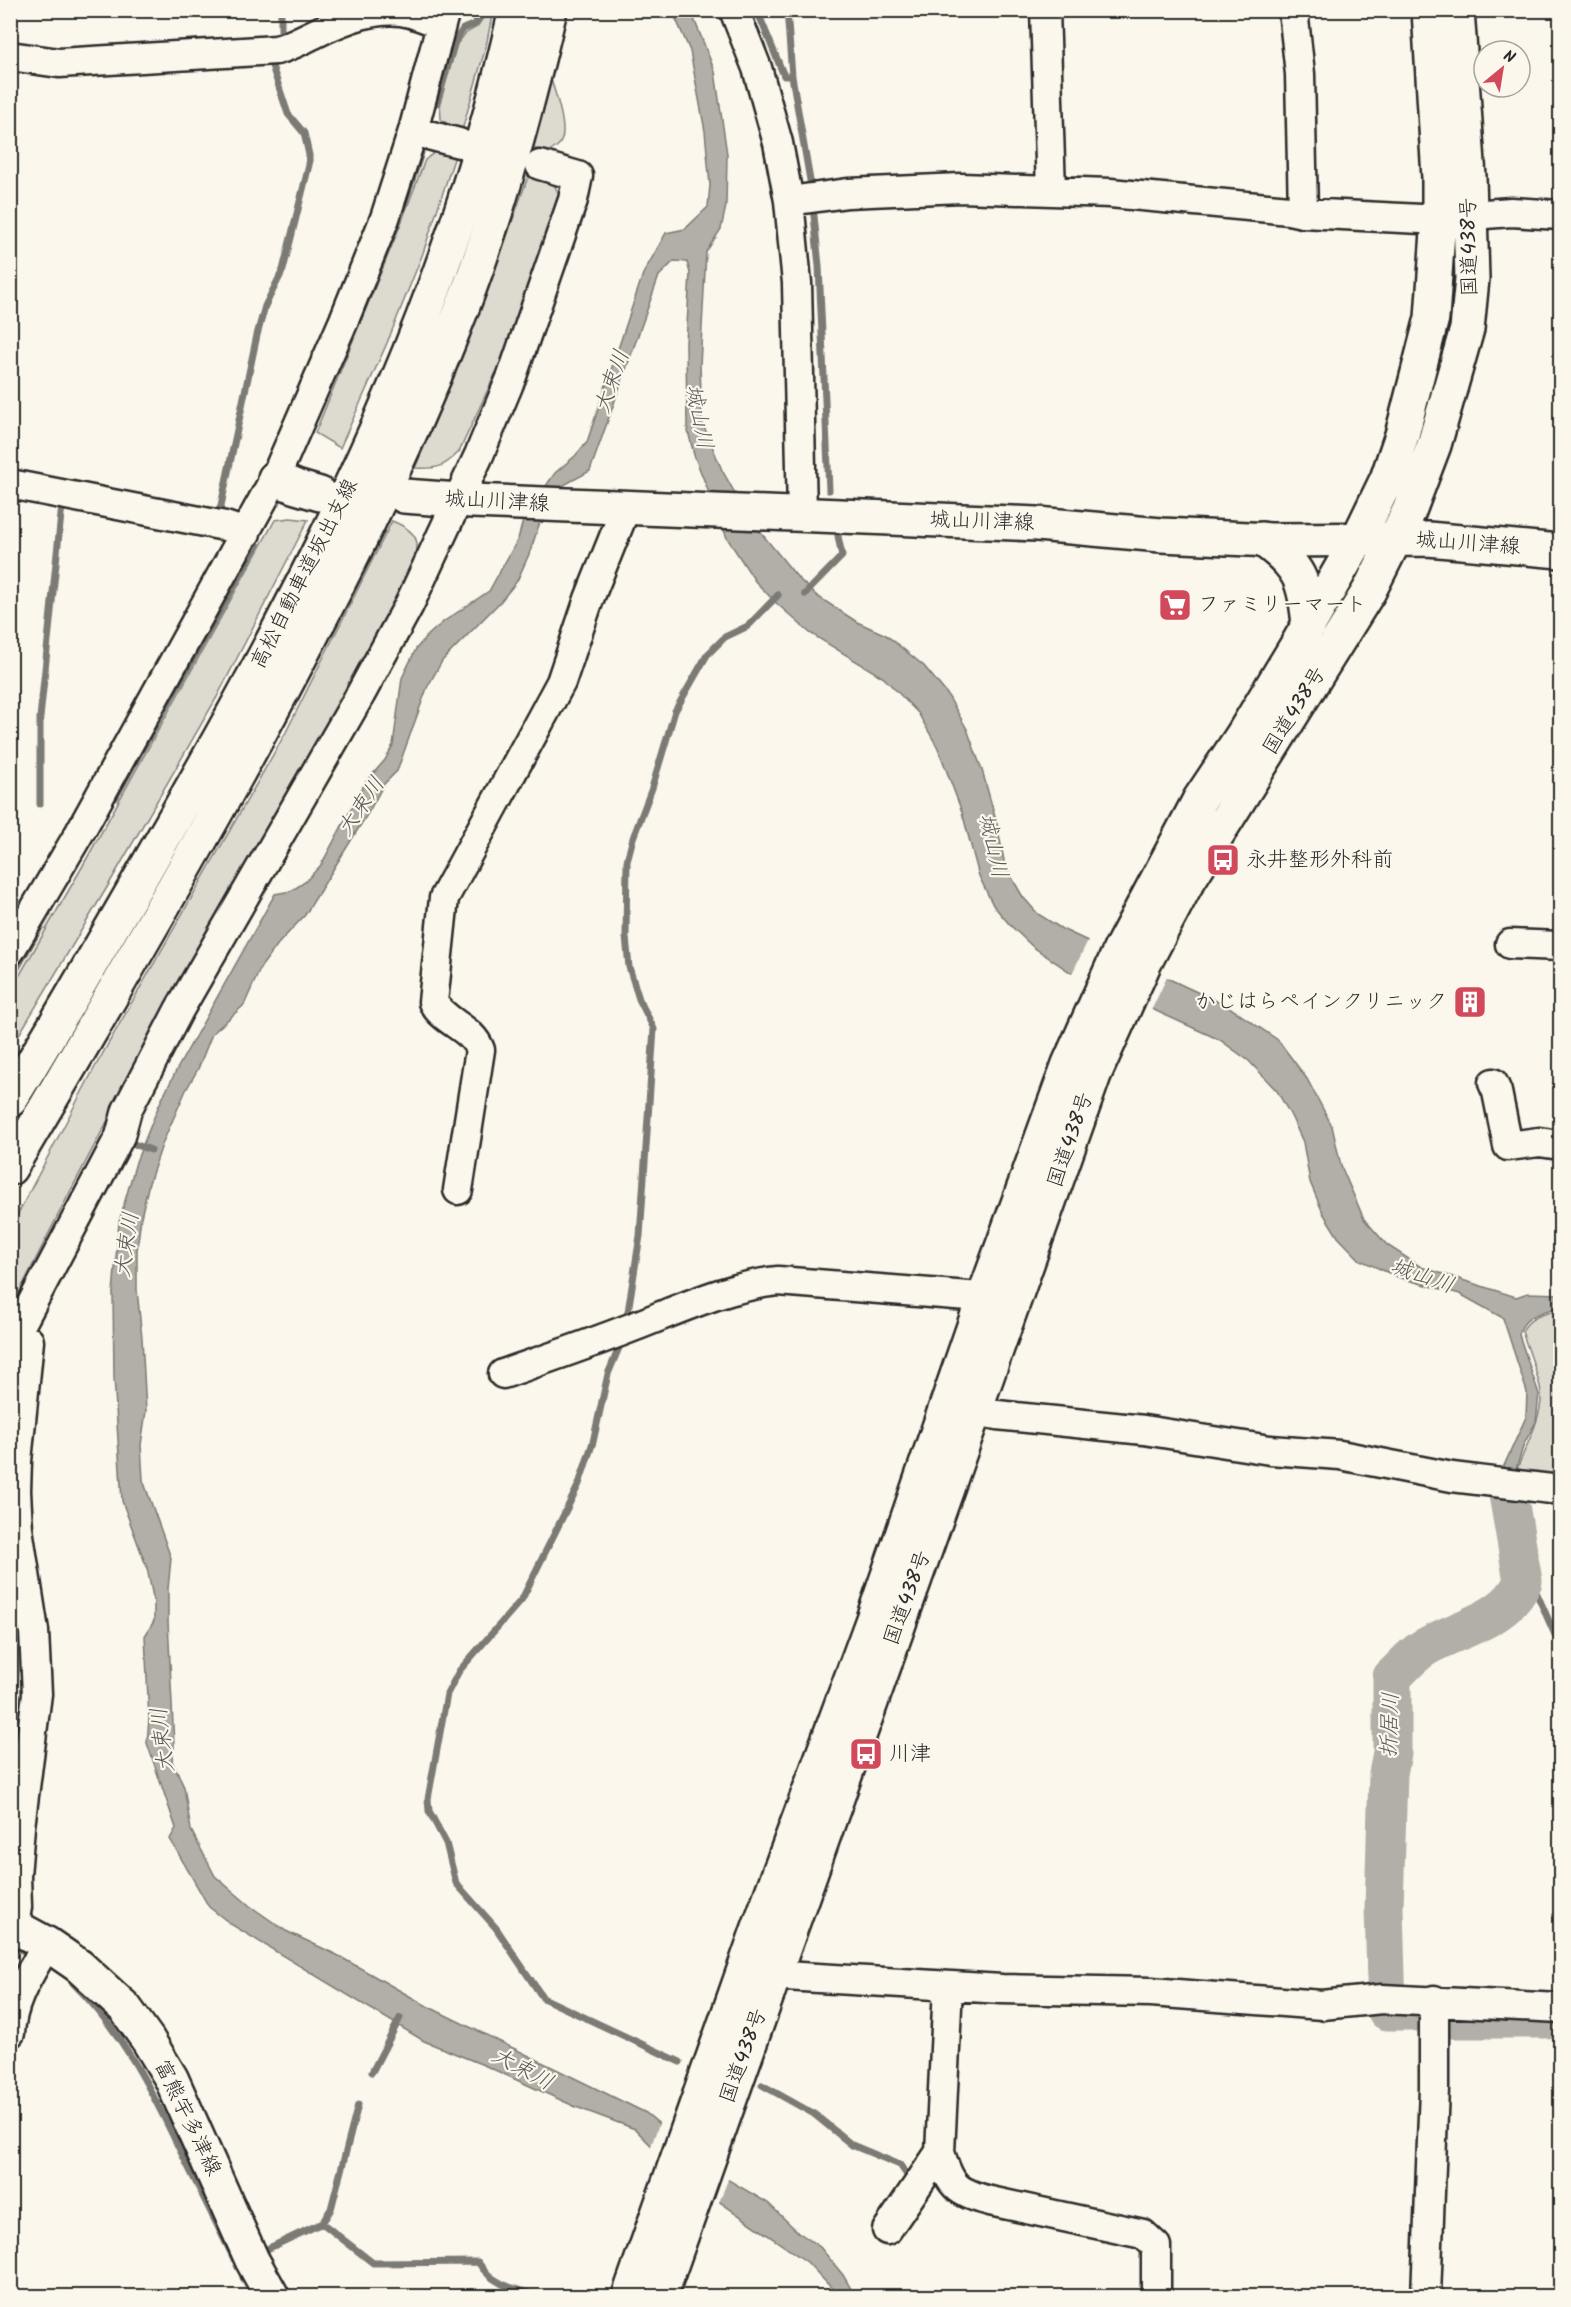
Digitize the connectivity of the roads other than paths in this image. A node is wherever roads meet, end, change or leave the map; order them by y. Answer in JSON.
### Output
{"nodes":[{"id":1,"x":516,"y":10,"type":"edge"},
{"id":2,"x":550,"y":10,"type":"edge"},
{"id":3,"x":734,"y":10,"type":"edge"},
{"id":4,"x":1045,"y":10,"type":"edge"},
{"id":5,"x":1293,"y":10,"type":"edge"},
{"id":6,"x":1429,"y":10,"type":"edge"},
{"id":7,"x":1457,"y":10,"type":"edge"},
{"id":8,"x":443,"y":17,"type":"edge"},
{"id":9,"x":10,"y":56,"type":"edge"},
{"id":10,"x":413,"y":131,"type":"junction"},
{"id":11,"x":459,"y":143,"type":"dead end"},
{"id":12,"x":540,"y":165,"type":"dead end"},
{"id":13,"x":1051,"y":191,"type":"junction"},
{"id":14,"x":805,"y":199,"type":"junction"},
{"id":15,"x":1303,"y":213,"type":"junction"},
{"id":16,"x":1560,"y":215,"type":"edge"},
{"id":17,"x":1454,"y":216,"type":"junction"},
{"id":18,"x":276,"y":478,"type":"junction"},
{"id":19,"x":10,"y":484,"type":"edge"},
{"id":20,"x":320,"y":494,"type":"dead end"},
{"id":21,"x":404,"y":496,"type":"dead end"},
{"id":22,"x":465,"y":501,"type":"junction"},
{"id":23,"x":620,"y":507,"type":"junction"},
{"id":24,"x":802,"y":515,"type":"junction"},
{"id":25,"x":246,"y":533,"type":"junction"},
{"id":26,"x":1262,"y":539,"type":"junction"},
{"id":27,"x":1358,"y":539,"type":"junction"},
{"id":28,"x":1395,"y":539,"type":"junction"},
{"id":29,"x":1560,"y":551,"type":"edge"},
{"id":30,"x":1309,"y":625,"type":"junction"},
{"id":31,"x":1510,"y":944,"type":"dead end"},
{"id":32,"x":1560,"y":946,"type":"edge"},
{"id":33,"x":10,"y":951,"type":"edge"},
{"id":34,"x":1132,"y":956,"type":"junction"},
{"id":35,"x":77,"y":1055,"type":"junction"},
{"id":36,"x":1493,"y":1083,"type":"dead end"},
{"id":37,"x":10,"y":1100,"type":"edge"},
{"id":38,"x":1560,"y":1145,"type":"edge"},
{"id":39,"x":10,"y":1167,"type":"edge"},
{"id":40,"x":10,"y":1189,"type":"edge"},
{"id":41,"x":458,"y":1190,"type":"dead end"},
{"id":42,"x":1000,"y":1298,"type":"junction"},
{"id":43,"x":12,"y":1338,"type":"edge"},
{"id":44,"x":503,"y":1374,"type":"dead end"},
{"id":45,"x":960,"y":1409,"type":"junction"},
{"id":46,"x":1560,"y":1490,"type":"edge"},
{"id":47,"x":12,"y":1924,"type":"edge"},
{"id":48,"x":41,"y":1954,"type":"junction"},
{"id":49,"x":758,"y":1974,"type":"junction"},
{"id":50,"x":948,"y":1986,"type":"junction"},
{"id":51,"x":1560,"y":2008,"type":"edge"},
{"id":52,"x":1434,"y":2011,"type":"junction"},
{"id":53,"x":10,"y":2033,"type":"edge"},
{"id":54,"x":940,"y":2152,"type":"junction"},
{"id":55,"x":887,"y":2230,"type":"dead end"},
{"id":56,"x":665,"y":2234,"type":"junction"},
{"id":57,"x":272,"y":2296,"type":"edge"},
{"id":58,"x":628,"y":2296,"type":"edge"},
{"id":59,"x":660,"y":2296,"type":"edge"},
{"id":60,"x":1156,"y":2296,"type":"edge"},
{"id":61,"x":1426,"y":2296,"type":"edge"}],
"edges":[{"from":1,"to":37,"type":"main road","name":"高松自動車道坂出支線"},
{"from":2,"to":35,"type":"main road","name":"高松自動車道坂出支線"},
{"from":3,"to":14,"type":"street"},
{"from":4,"to":13,"type":"street"},
{"from":5,"to":15,"type":"street"},
{"from":6,"to":17,"type":"main road","name":"国道438号"},
{"from":7,"to":17,"type":"main road","name":"国道438号"},
{"from":8,"to":9,"type":"street"},
{"from":8,"to":10,"type":"street"},
{"from":10,"to":11,"type":"street"},
{"from":10,"to":18,"type":"street"},
{"from":12,"to":22,"type":"street"},
{"from":13,"to":14,"type":"street"},
{"from":13,"to":15,"type":"street"},
{"from":14,"to":24,"type":"street"},
{"from":15,"to":17,"type":"street"},
{"from":16,"to":17,"type":"street"},
{"from":17,"to":27,"type":"main road","name":"国道438号"},
{"from":17,"to":28,"type":"main road","name":"国道438号"},
{"from":18,"to":20,"type":"main road"},
{"from":18,"to":25,"type":"street"},
{"from":19,"to":25,"type":"street"},
{"from":21,"to":22,"type":"main road","name":"城山川津線"},
{"from":22,"to":23,"type":"main road","name":"城山川津線"},
{"from":22,"to":43,"type":"street"},
{"from":23,"to":24,"type":"main road","name":"城山川津線"},
{"from":23,"to":41,"type":"street"},
{"from":24,"to":26,"type":"main road","name":"城山川津線"},
{"from":25,"to":33,"type":"street"},
{"from":26,"to":27,"type":"main road","name":"城山川津線"},
{"from":26,"to":30,"type":"main road"},
{"from":27,"to":28,"type":"main road","name":"城山川津線"},
{"from":27,"to":30,"type":"main road","name":"国道438号"},
{"from":28,"to":29,"type":"main road","name":"城山川津線"},
{"from":28,"to":34,"type":"main road","name":"国道438号"},
{"from":30,"to":34,"type":"main road","name":"国道438号"},
{"from":31,"to":32,"type":"street"},
{"from":34,"to":42,"type":"main road","name":"国道438号"},
{"from":35,"to":39,"type":"main road"},
{"from":35,"to":40,"type":"main road"},
{"from":36,"to":38,"type":"street"},
{"from":42,"to":44,"type":"street"},
{"from":42,"to":45,"type":"main road","name":"国道438号"},
{"from":43,"to":47,"type":"street"},
{"from":45,"to":46,"type":"street"},
{"from":45,"to":49,"type":"main road","name":"国道438号"},
{"from":47,"to":48,"type":"main road","name":"富熊宇多津線"},
{"from":48,"to":53,"type":"street"},
{"from":48,"to":57,"type":"main road","name":"富熊宇多津線"},
{"from":49,"to":50,"type":"street"},
{"from":49,"to":56,"type":"main road","name":"国道438号"},
{"from":50,"to":52,"type":"street"},
{"from":50,"to":54,"type":"street"},
{"from":51,"to":52,"type":"street"},
{"from":52,"to":61,"type":"street"},
{"from":54,"to":55,"type":"street"},
{"from":54,"to":60,"type":"street"},
{"from":56,"to":58,"type":"main road","name":"国道438号"},
{"from":56,"to":59,"type":"main road","name":"国道438号"}]}
